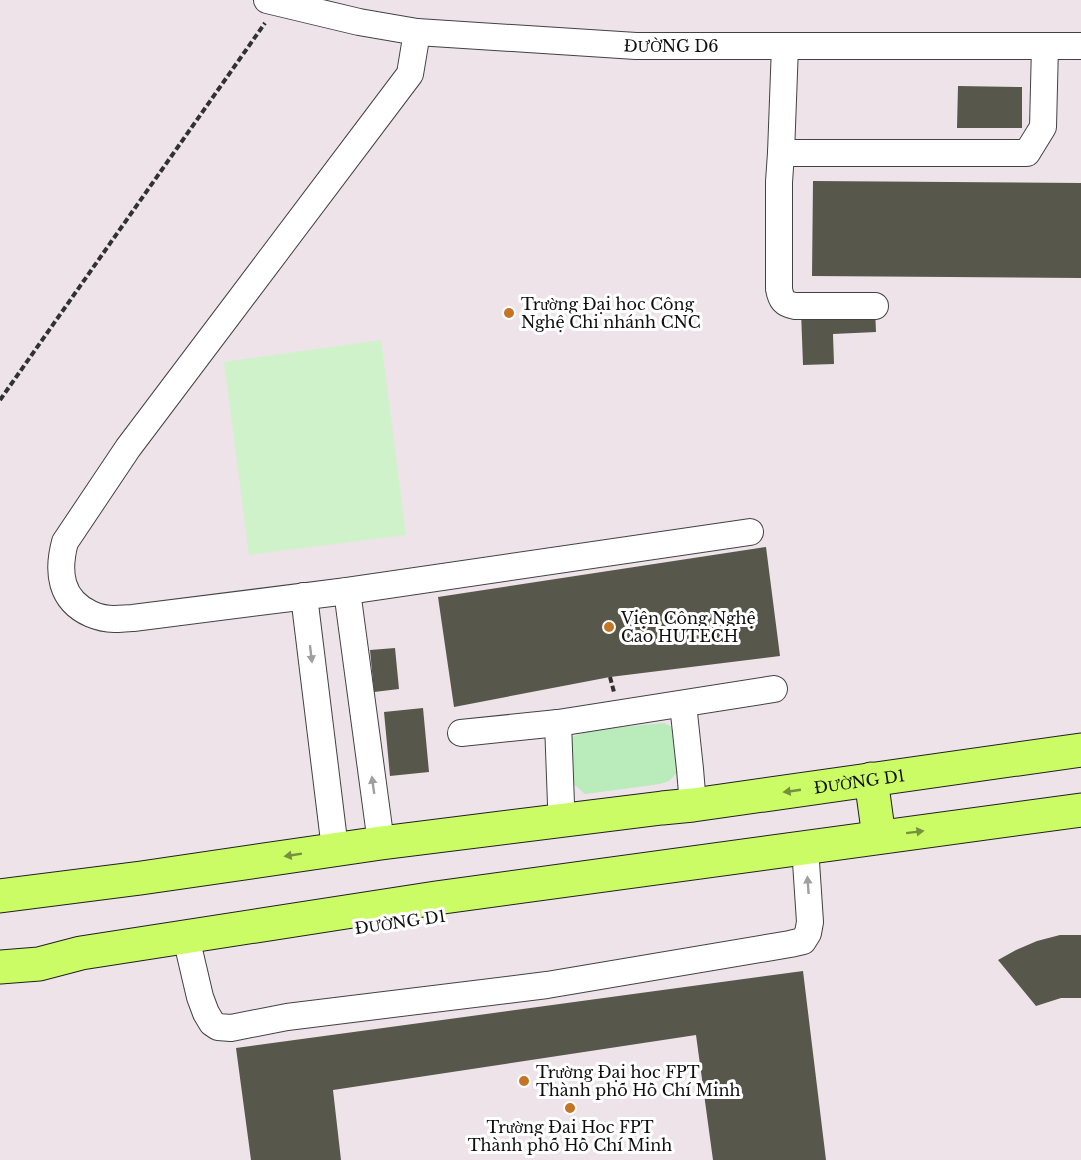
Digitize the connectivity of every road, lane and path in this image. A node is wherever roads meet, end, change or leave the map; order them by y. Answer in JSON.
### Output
{"nodes":[{"id":1,"x":273,"y":2,"type":"edge"},
{"id":2,"x":417,"y":32,"type":"junction"},
{"id":3,"x":785,"y":46,"type":"junction"},
{"id":4,"x":1045,"y":46,"type":"junction"},
{"id":5,"x":1081,"y":46,"type":"edge"},
{"id":6,"x":781,"y":153,"type":"junction"},
{"id":7,"x":875,"y":306,"type":"dead end"},
{"id":8,"x":0,"y":400,"type":"edge"},
{"id":9,"x":750,"y":532,"type":"dead end"},
{"id":10,"x":347,"y":591,"type":"junction"},
{"id":11,"x":304,"y":596,"type":"junction"},
{"id":12,"x":774,"y":689,"type":"dead end"},
{"id":13,"x":682,"y":704,"type":"junction"},
{"id":14,"x":558,"y":723,"type":"junction"},
{"id":15,"x":1081,"y":729,"type":"edge"},
{"id":16,"x":461,"y":733,"type":"dead end"},
{"id":17,"x":1081,"y":750,"type":"edge"},
{"id":18,"x":984,"y":763,"type":"junction"},
{"id":19,"x":870,"y":779,"type":"junction"},
{"id":20,"x":561,"y":804,"type":"junction"},
{"id":21,"x":678,"y":806,"type":"junction"},
{"id":22,"x":1081,"y":810,"type":"edge"},
{"id":23,"x":985,"y":823,"type":"junction"},
{"id":24,"x":1081,"y":830,"type":"edge"},
{"id":25,"x":879,"y":837,"type":"junction"},
{"id":26,"x":413,"y":839,"type":"junction"},
{"id":27,"x":381,"y":843,"type":"junction"},
{"id":28,"x":805,"y":847,"type":"junction"},
{"id":29,"x":335,"y":849,"type":"junction"},
{"id":30,"x":753,"y":854,"type":"junction"},
{"id":31,"x":141,"y":878,"type":"junction"},
{"id":32,"x":0,"y":879,"type":"edge"},
{"id":33,"x":0,"y":896,"type":"edge"},
{"id":34,"x":189,"y":950,"type":"junction"},
{"id":35,"x":39,"y":964,"type":"junction"},
{"id":36,"x":0,"y":967,"type":"edge"}],
"edges":[{"from":1,"to":2,"type":"street","name":"ĐƯỜNG D6"},
{"from":1,"to":8,"type":"path"},
{"from":2,"to":3,"type":"street","name":"ĐƯỜNG D6"},
{"from":2,"to":11,"type":"street"},
{"from":3,"to":4,"type":"street","name":"ĐƯỜNG D6"},
{"from":3,"to":6,"type":"street"},
{"from":4,"to":5,"type":"street","name":"ĐƯỜNG D6"},
{"from":4,"to":6,"type":"street"},
{"from":6,"to":7,"type":"street"},
{"from":9,"to":10,"type":"street"},
{"from":10,"to":11,"type":"street"},
{"from":27,"to":10,"type":"street","one_way":true},
{"from":11,"to":29,"type":"street","one_way":true},
{"from":12,"to":13,"type":"street"},
{"from":13,"to":14,"type":"street"},
{"from":13,"to":21,"type":"street"},
{"from":14,"to":16,"type":"street"},
{"from":14,"to":20,"type":"street"},
{"from":15,"to":18,"type":"main road"},
{"from":17,"to":18,"type":"main road","name":"ĐƯỜNG D1"},
{"from":18,"to":19,"type":"main road","name":"ĐƯỜNG D1"},
{"from":19,"to":21,"type":"main road","name":"ĐƯỜNG D1","one_way":true},
{"from":19,"to":25,"type":"main road"},
{"from":20,"to":21,"type":"main road","name":"ĐƯỜNG D1"},
{"from":20,"to":26,"type":"main road","name":"ĐƯỜNG D1"},
{"from":21,"to":26,"type":"main road","name":"ĐƯỜNG D1"},
{"from":22,"to":23,"type":"main road","name":"ĐƯỜNG D1"},
{"from":23,"to":24,"type":"main road"},
{"from":25,"to":23,"type":"main road","name":"ĐƯỜNG D1","one_way":true},
{"from":25,"to":28,"type":"main road","name":"ĐƯỜNG D1"},
{"from":26,"to":27,"type":"main road","name":"ĐƯỜNG D1"},
{"from":27,"to":29,"type":"main road","name":"ĐƯỜNG D1"},
{"from":28,"to":30,"type":"main road","name":"ĐƯỜNG D1"},
{"from":34,"to":28,"type":"street","one_way":true},
{"from":29,"to":31,"type":"main road","name":"ĐƯỜNG D1","one_way":true},
{"from":30,"to":34,"type":"main road","name":"ĐƯỜNG D1"},
{"from":30,"to":35,"type":"main road","name":"ĐƯỜNG D1"},
{"from":31,"to":32,"type":"main road","name":"ĐƯỜNG D1"},
{"from":31,"to":33,"type":"main road","name":"ĐƯỜNG D1"},
{"from":34,"to":35,"type":"main road","name":"ĐƯỜNG D1"},
{"from":35,"to":36,"type":"main road","name":"ĐƯỜNG D1"}]}
